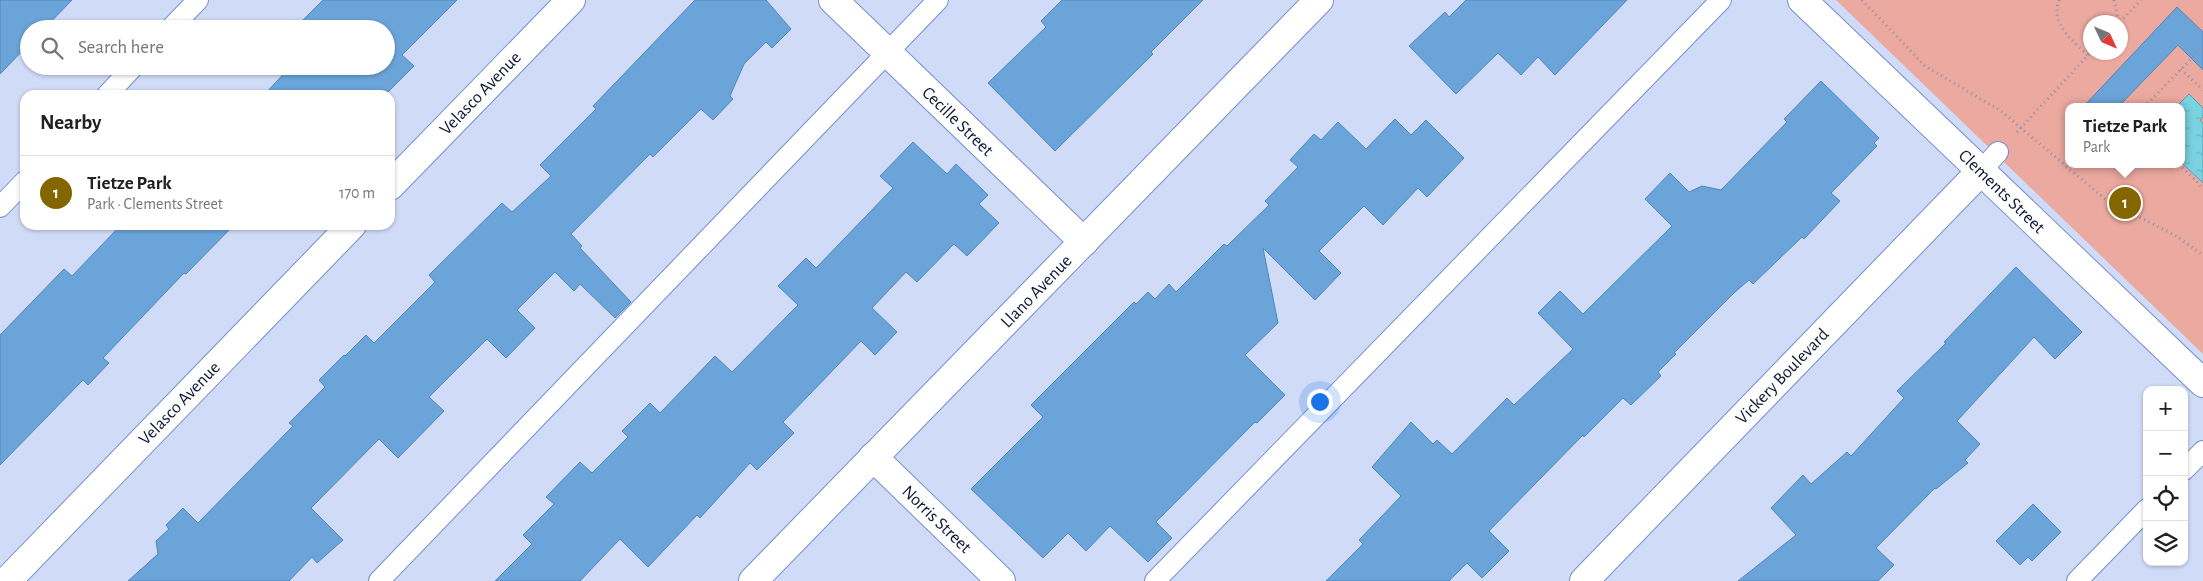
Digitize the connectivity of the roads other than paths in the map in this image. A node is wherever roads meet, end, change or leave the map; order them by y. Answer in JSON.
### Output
{"nodes":[{"id":1,"x":198,"y":0,"type":"edge"},
{"id":2,"x":571,"y":0,"type":"edge"},
{"id":3,"x":833,"y":0,"type":"edge"},
{"id":4,"x":938,"y":0,"type":"edge"},
{"id":5,"x":1319,"y":0,"type":"edge"},
{"id":6,"x":1721,"y":0,"type":"edge"},
{"id":7,"x":1802,"y":0,"type":"edge"},
{"id":8,"x":179,"y":20,"type":"edge"},
{"id":9,"x":887,"y":52,"type":"junction"},
{"id":10,"x":126,"y":75,"type":"edge"},
{"id":11,"x":112,"y":90,"type":"edge"},
{"id":12,"x":1989,"y":162,"type":"junction"},
{"id":13,"x":395,"y":181,"type":"edge"},
{"id":14,"x":20,"y":186,"type":"edge"},
{"id":15,"x":0,"y":207,"type":"edge"},
{"id":16,"x":347,"y":230,"type":"edge"},
{"id":17,"x":1084,"y":242,"type":"junction"},
{"id":18,"x":2203,"y":383,"type":"edge"},
{"id":19,"x":2203,"y":451,"type":"edge"},
{"id":20,"x":873,"y":457,"type":"junction"},
{"id":21,"x":2188,"y":466,"type":"edge"},
{"id":22,"x":2143,"y":513,"type":"edge"},
{"id":23,"x":6,"y":581,"type":"edge"},
{"id":24,"x":379,"y":581,"type":"edge"},
{"id":25,"x":753,"y":581,"type":"edge"},
{"id":26,"x":1001,"y":581,"type":"edge"},
{"id":27,"x":1155,"y":581,"type":"edge"},
{"id":28,"x":1584,"y":581,"type":"edge"},
{"id":29,"x":2077,"y":581,"type":"edge"}],
"edges":[{"from":1,"to":8,"type":"lane"},
{"from":2,"to":13,"type":"street","name":"Velasco Avenue"},
{"from":3,"to":9,"type":"street","name":"Cecille Street"},
{"from":4,"to":9,"type":"lane"},
{"from":5,"to":17,"type":"street","name":"Llano Avenue"},
{"from":6,"to":27,"type":"lane"},
{"from":7,"to":12,"type":"street","name":"Clements Street"},
{"from":9,"to":17,"type":"street","name":"Cecille Street"},
{"from":9,"to":24,"type":"lane"},
{"from":10,"to":11,"type":"lane"},
{"from":12,"to":18,"type":"street","name":"Clements Street"},
{"from":12,"to":28,"type":"street","name":"Vickery Boulevard"},
{"from":14,"to":15,"type":"lane"},
{"from":16,"to":23,"type":"street","name":"Velasco Avenue"},
{"from":17,"to":20,"type":"street","name":"Llano Avenue"},
{"from":19,"to":21,"type":"lane"},
{"from":20,"to":25,"type":"street","name":"Llano Avenue"},
{"from":20,"to":26,"type":"street","name":"Norris Street"},
{"from":22,"to":29,"type":"lane"}]}
